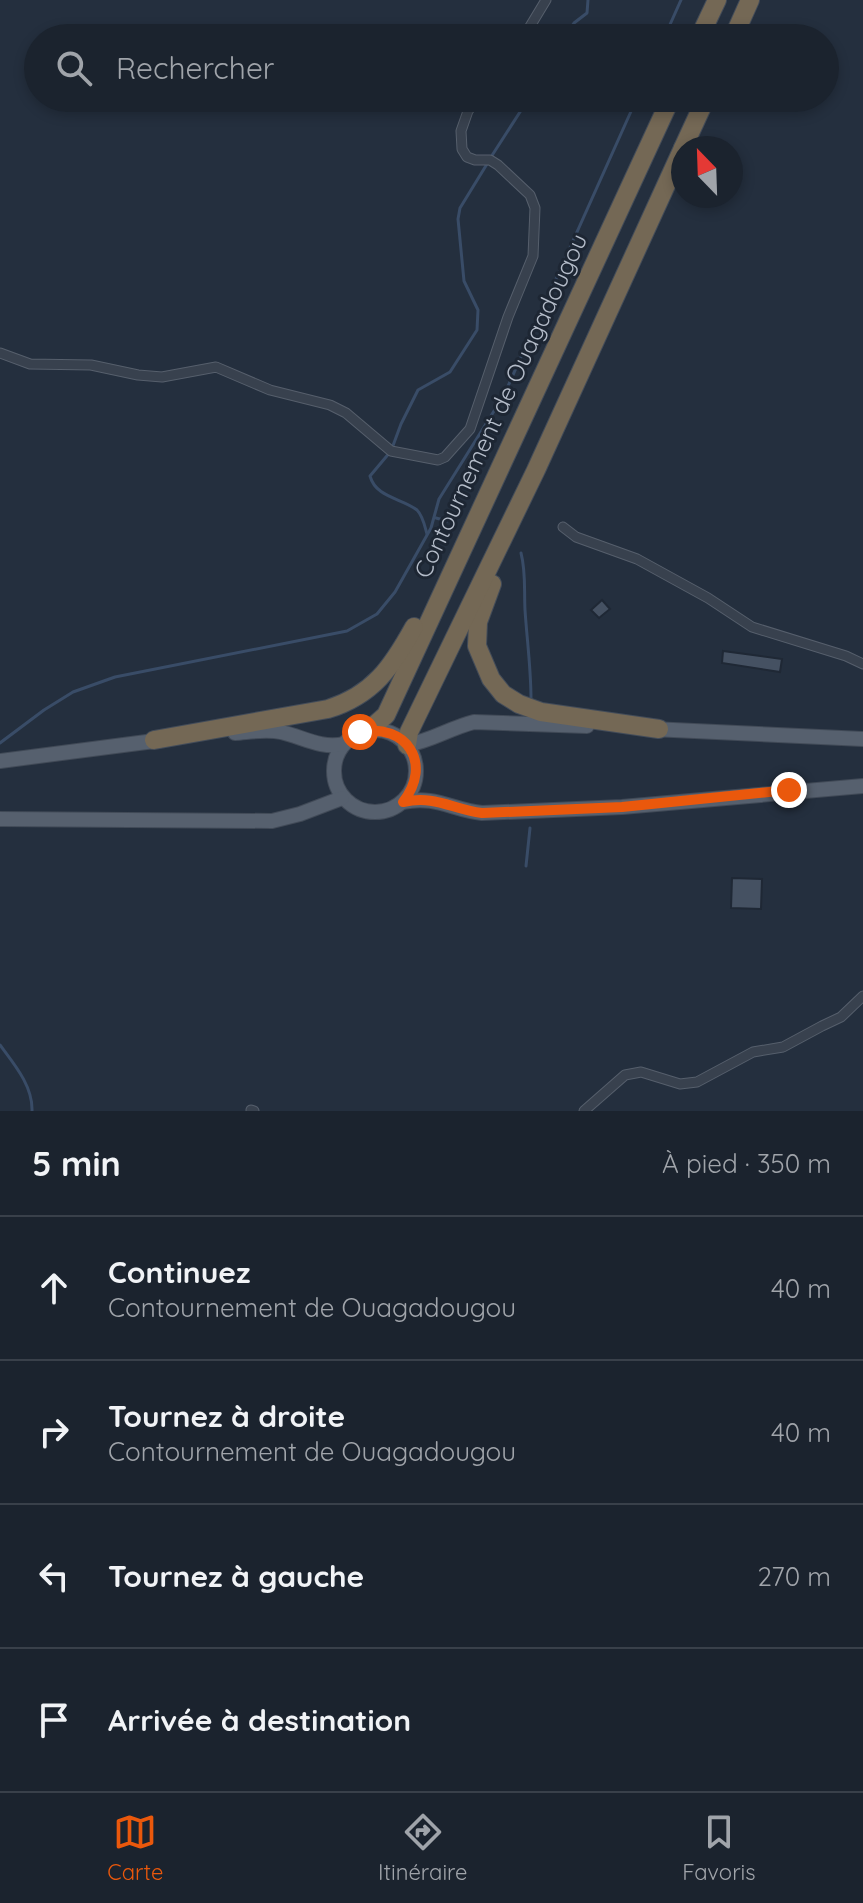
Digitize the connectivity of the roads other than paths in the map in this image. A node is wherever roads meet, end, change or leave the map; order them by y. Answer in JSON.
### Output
{"nodes":[{"id":1,"x":546,"y":0,"type":"edge"},
{"id":2,"x":717,"y":0,"type":"edge"},
{"id":3,"x":750,"y":0,"type":"edge"},
{"id":4,"x":531,"y":24,"type":"edge"},
{"id":5,"x":706,"y":24,"type":"edge"},
{"id":6,"x":739,"y":24,"type":"edge"},
{"id":7,"x":468,"y":112,"type":"edge"},
{"id":8,"x":664,"y":112,"type":"edge"},
{"id":9,"x":700,"y":112,"type":"edge"},
{"id":10,"x":689,"y":136,"type":"edge"},
{"id":11,"x":671,"y":174,"type":"edge"},
{"id":12,"x":0,"y":353,"type":"edge"},
{"id":13,"x":505,"y":455,"type":"junction"},
{"id":14,"x":536,"y":470,"type":"junction"},
{"id":15,"x":563,"y":527,"type":"dead end"},
{"id":16,"x":846,"y":656,"type":"junction"},
{"id":17,"x":863,"y":656,"type":"edge"},
{"id":18,"x":863,"y":664,"type":"edge"},
{"id":19,"x":659,"y":729,"type":"junction"},
{"id":20,"x":369,"y":730,"type":"junction"},
{"id":21,"x":863,"y":739,"type":"edge"},
{"id":22,"x":154,"y":740,"type":"junction"},
{"id":23,"x":344,"y":744,"type":"junction"},
{"id":24,"x":407,"y":745,"type":"junction"},
{"id":25,"x":5,"y":760,"type":"edge"},
{"id":26,"x":863,"y":786,"type":"edge"},
{"id":27,"x":342,"y":798,"type":"junction"},
{"id":28,"x":403,"y":802,"type":"junction"},
{"id":29,"x":0,"y":819,"type":"edge"},
{"id":30,"x":863,"y":996,"type":"edge"},
{"id":31,"x":584,"y":1111,"type":"edge"}],
"edges":[{"from":1,"to":4,"type":"street"},
{"from":2,"to":5,"type":"highway"},
{"from":3,"to":6,"type":"highway"},
{"from":7,"to":12,"type":"street"},
{"from":8,"to":13,"type":"highway","name":"Contournement de Ouagadougou"},
{"from":9,"to":10,"type":"highway"},
{"from":11,"to":14,"type":"highway"},
{"from":13,"to":20,"type":"highway","name":"Contournement de Ouagadougou"},
{"from":13,"to":22,"type":"highway"},
{"from":14,"to":19,"type":"highway"},
{"from":14,"to":24,"type":"highway"},
{"from":15,"to":16,"type":"street"},
{"from":16,"to":17,"type":"street"},
{"from":16,"to":18,"type":"street"},
{"from":19,"to":21,"type":"main road"},
{"from":19,"to":24,"type":"main road"},
{"from":20,"to":23,"type":"main road","name":"Contournement de Ouagadougou"},
{"from":20,"to":24,"type":"main road"},
{"from":22,"to":23,"type":"main road"},
{"from":22,"to":25,"type":"main road"},
{"from":23,"to":27,"type":"main road"},
{"from":24,"to":28,"type":"main road"},
{"from":26,"to":28,"type":"main road"},
{"from":27,"to":28,"type":"main road"},
{"from":27,"to":29,"type":"main road"},
{"from":30,"to":31,"type":"street"}]}
